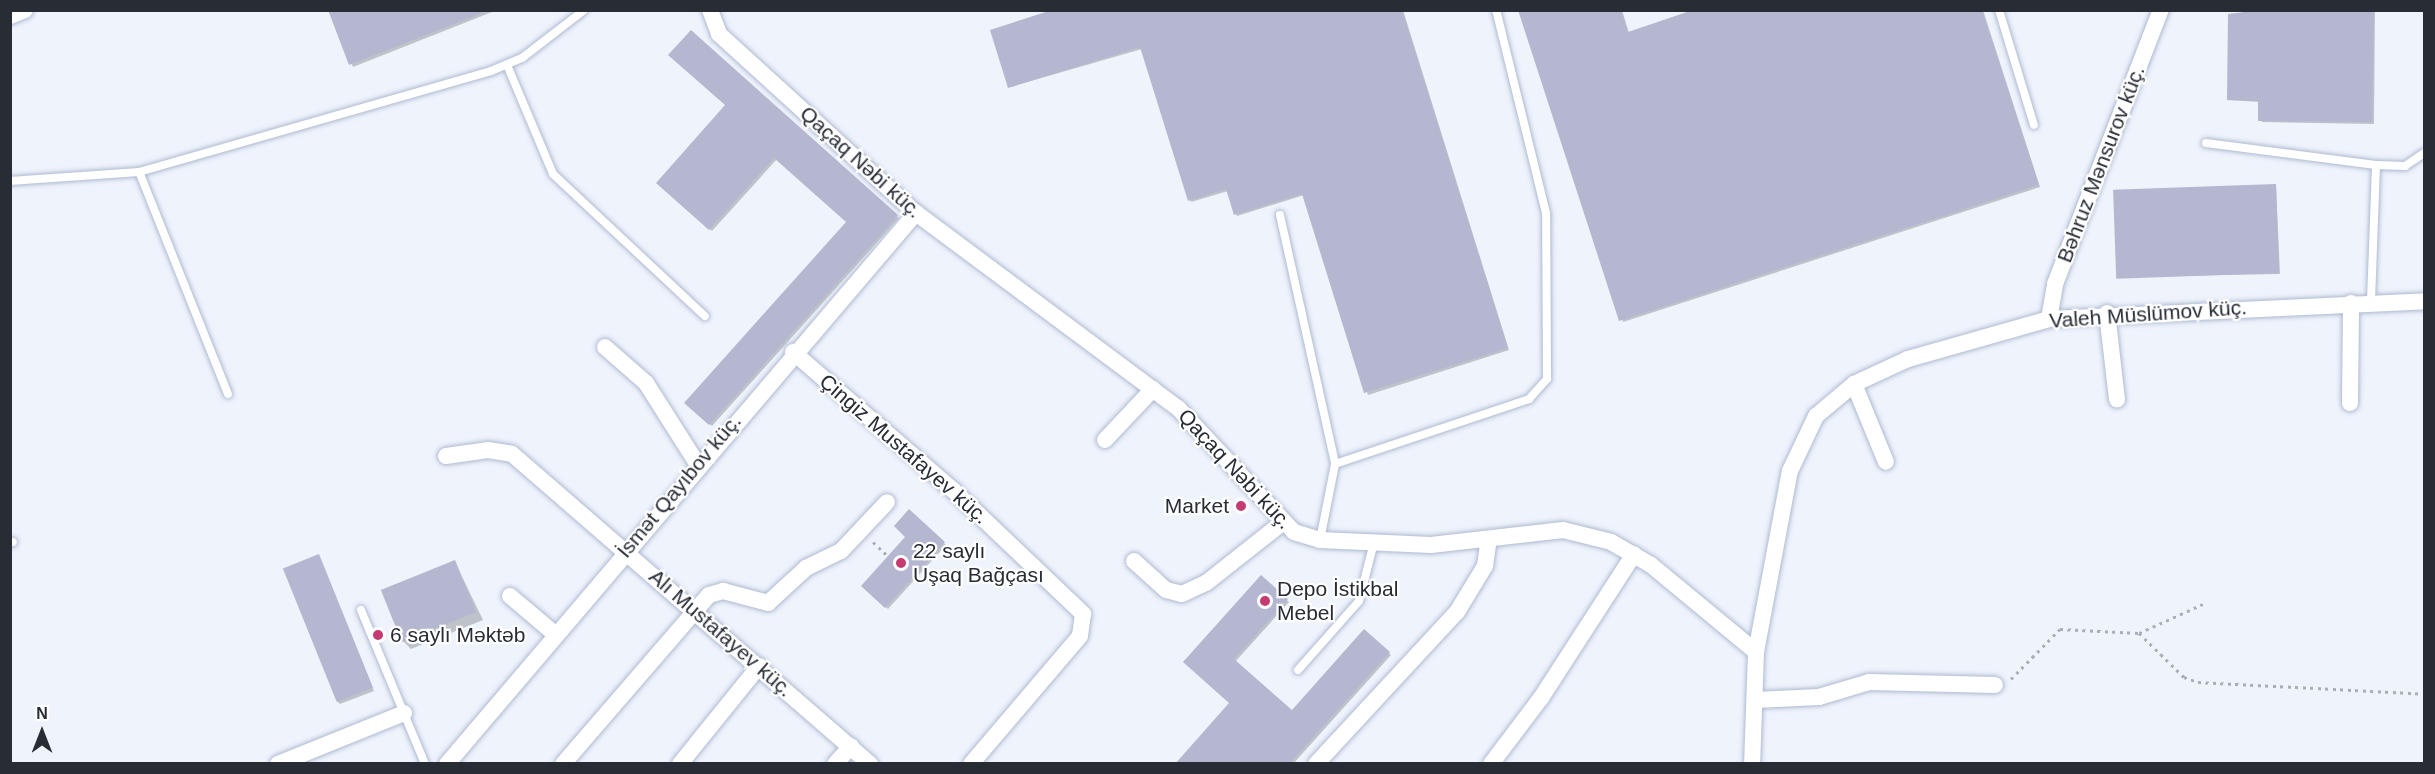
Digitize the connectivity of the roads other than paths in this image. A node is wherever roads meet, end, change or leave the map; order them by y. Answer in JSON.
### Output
{"nodes":[{"id":1,"x":25,"y":10,"type":"edge"},
{"id":2,"x":584,"y":10,"type":"edge"},
{"id":3,"x":710,"y":10,"type":"edge"},
{"id":4,"x":1496,"y":10,"type":"edge"},
{"id":5,"x":1999,"y":10,"type":"edge"},
{"id":6,"x":2161,"y":10,"type":"edge"},
{"id":7,"x":10,"y":16,"type":"edge"},
{"id":8,"x":507,"y":65,"type":"junction"},
{"id":9,"x":2034,"y":125,"type":"dead end"},
{"id":10,"x":2206,"y":143,"type":"dead end"},
{"id":11,"x":2424,"y":153,"type":"edge"},
{"id":12,"x":2376,"y":165,"type":"junction"},
{"id":13,"x":139,"y":172,"type":"junction"},
{"id":14,"x":10,"y":181,"type":"edge"},
{"id":15,"x":916,"y":213,"type":"junction"},
{"id":16,"x":1281,"y":216,"type":"dead end"},
{"id":17,"x":2424,"y":301,"type":"edge"},
{"id":18,"x":2371,"y":302,"type":"junction"},
{"id":19,"x":2351,"y":303,"type":"junction"},
{"id":20,"x":2107,"y":313,"type":"junction"},
{"id":21,"x":705,"y":316,"type":"dead end"},
{"id":22,"x":2049,"y":319,"type":"junction"},
{"id":23,"x":604,"y":347,"type":"dead end"},
{"id":24,"x":792,"y":352,"type":"junction"},
{"id":25,"x":1854,"y":384,"type":"junction"},
{"id":26,"x":1153,"y":389,"type":"junction"},
{"id":27,"x":228,"y":394,"type":"dead end"},
{"id":28,"x":2117,"y":399,"type":"dead end"},
{"id":29,"x":2350,"y":403,"type":"dead end"},
{"id":30,"x":1105,"y":440,"type":"dead end"},
{"id":31,"x":446,"y":456,"type":"dead end"},
{"id":32,"x":1886,"y":462,"type":"dead end"},
{"id":33,"x":1335,"y":464,"type":"junction"},
{"id":34,"x":698,"y":465,"type":"junction"},
{"id":35,"x":887,"y":502,"type":"dead end"},
{"id":36,"x":1282,"y":523,"type":"junction"},
{"id":37,"x":1489,"y":539,"type":"junction"},
{"id":38,"x":1320,"y":540,"type":"junction"},
{"id":39,"x":1374,"y":541,"type":"junction"},
{"id":40,"x":625,"y":550,"type":"junction"},
{"id":41,"x":1634,"y":554,"type":"junction"},
{"id":42,"x":1134,"y":561,"type":"dead end"},
{"id":43,"x":510,"y":596,"type":"dead end"},
{"id":44,"x":361,"y":610,"type":"dead end"},
{"id":45,"x":694,"y":611,"type":"junction"},
{"id":46,"x":555,"y":634,"type":"junction"},
{"id":47,"x":1756,"y":652,"type":"junction"},
{"id":48,"x":759,"y":666,"type":"junction"},
{"id":49,"x":1298,"y":670,"type":"dead end"},
{"id":50,"x":1995,"y":685,"type":"road end"},
{"id":51,"x":1755,"y":700,"type":"junction"},
{"id":52,"x":404,"y":713,"type":"junction"},
{"id":53,"x":851,"y":746,"type":"junction"},
{"id":54,"x":278,"y":764,"type":"edge"},
{"id":55,"x":425,"y":764,"type":"edge"},
{"id":56,"x":447,"y":764,"type":"edge"},
{"id":57,"x":563,"y":764,"type":"edge"},
{"id":58,"x":680,"y":764,"type":"edge"},
{"id":59,"x":835,"y":764,"type":"edge"},
{"id":60,"x":870,"y":764,"type":"edge"},
{"id":61,"x":971,"y":764,"type":"edge"},
{"id":62,"x":1316,"y":764,"type":"edge"},
{"id":63,"x":1491,"y":764,"type":"edge"},
{"id":64,"x":1752,"y":764,"type":"edge"}],
"edges":[{"from":1,"to":7,"type":"street"},
{"from":2,"to":8,"type":"lane"},
{"from":3,"to":15,"type":"street","name":"Qaçaq Nəbi küç."},
{"from":4,"to":33,"type":"lane"},
{"from":5,"to":9,"type":"lane"},
{"from":6,"to":22,"type":"street","name":"Bəhruz Mənsurov küç."},
{"from":8,"to":13,"type":"lane"},
{"from":8,"to":21,"type":"lane"},
{"from":10,"to":12,"type":"lane"},
{"from":11,"to":12,"type":"lane"},
{"from":12,"to":18,"type":"lane"},
{"from":13,"to":14,"type":"lane"},
{"from":13,"to":27,"type":"lane"},
{"from":15,"to":24,"type":"street","name":"İsmət Qayıbov küç."},
{"from":15,"to":26,"type":"street","name":"Qaçaq Nəbi küç."},
{"from":16,"to":33,"type":"lane"},
{"from":17,"to":18,"type":"street","name":"Valeh Müslümov küç."},
{"from":18,"to":19,"type":"street","name":"Valeh Müslümov küç."},
{"from":19,"to":20,"type":"street","name":"Valeh Müslümov küç."},
{"from":19,"to":29,"type":"street"},
{"from":20,"to":22,"type":"street","name":"Valeh Müslümov küç."},
{"from":20,"to":28,"type":"street"},
{"from":22,"to":25,"type":"street","name":"Valeh Müslümov küç."},
{"from":23,"to":34,"type":"street"},
{"from":24,"to":34,"type":"street","name":"İsmət Qayıbov küç."},
{"from":24,"to":61,"type":"street","name":"Çingiz Mustafayev küç."},
{"from":25,"to":32,"type":"street"},
{"from":25,"to":47,"type":"street","name":"Valeh Müslümov küç."},
{"from":26,"to":30,"type":"street"},
{"from":26,"to":36,"type":"street","name":"Qaçaq Nəbi küç."},
{"from":31,"to":40,"type":"street","name":"Alı Mustafayev küç."},
{"from":33,"to":38,"type":"lane"},
{"from":34,"to":40,"type":"street","name":"İsmət Qayıbov küç."},
{"from":35,"to":45,"type":"street"},
{"from":36,"to":38,"type":"street","name":"Qaçaq Nəbi küç."},
{"from":36,"to":42,"type":"street"},
{"from":37,"to":39,"type":"street","name":"Qaçaq Nəbi küç."},
{"from":37,"to":41,"type":"street","name":"Qaçaq Nəbi küç."},
{"from":37,"to":62,"type":"street"},
{"from":38,"to":39,"type":"street","name":"Qaçaq Nəbi küç."},
{"from":39,"to":49,"type":"lane"},
{"from":40,"to":45,"type":"street","name":"Alı Mustafayev küç."},
{"from":40,"to":46,"type":"street","name":"İsmət Qayıbov küç."},
{"from":41,"to":47,"type":"street","name":"Qaçaq Nəbi küç."},
{"from":41,"to":63,"type":"street"},
{"from":43,"to":46,"type":"street"},
{"from":44,"to":52,"type":"lane"},
{"from":45,"to":48,"type":"street","name":"Alı Mustafayev küç."},
{"from":45,"to":57,"type":"street"},
{"from":46,"to":56,"type":"street","name":"İsmət Qayıbov küç."},
{"from":47,"to":51,"type":"street"},
{"from":48,"to":53,"type":"street","name":"Alı Mustafayev küç."},
{"from":48,"to":58,"type":"street"},
{"from":50,"to":51,"type":"street"},
{"from":51,"to":64,"type":"street"},
{"from":52,"to":54,"type":"street"},
{"from":52,"to":55,"type":"lane"},
{"from":53,"to":59,"type":"street"},
{"from":53,"to":60,"type":"street","name":"Alı Mustafayev küç."}]}
